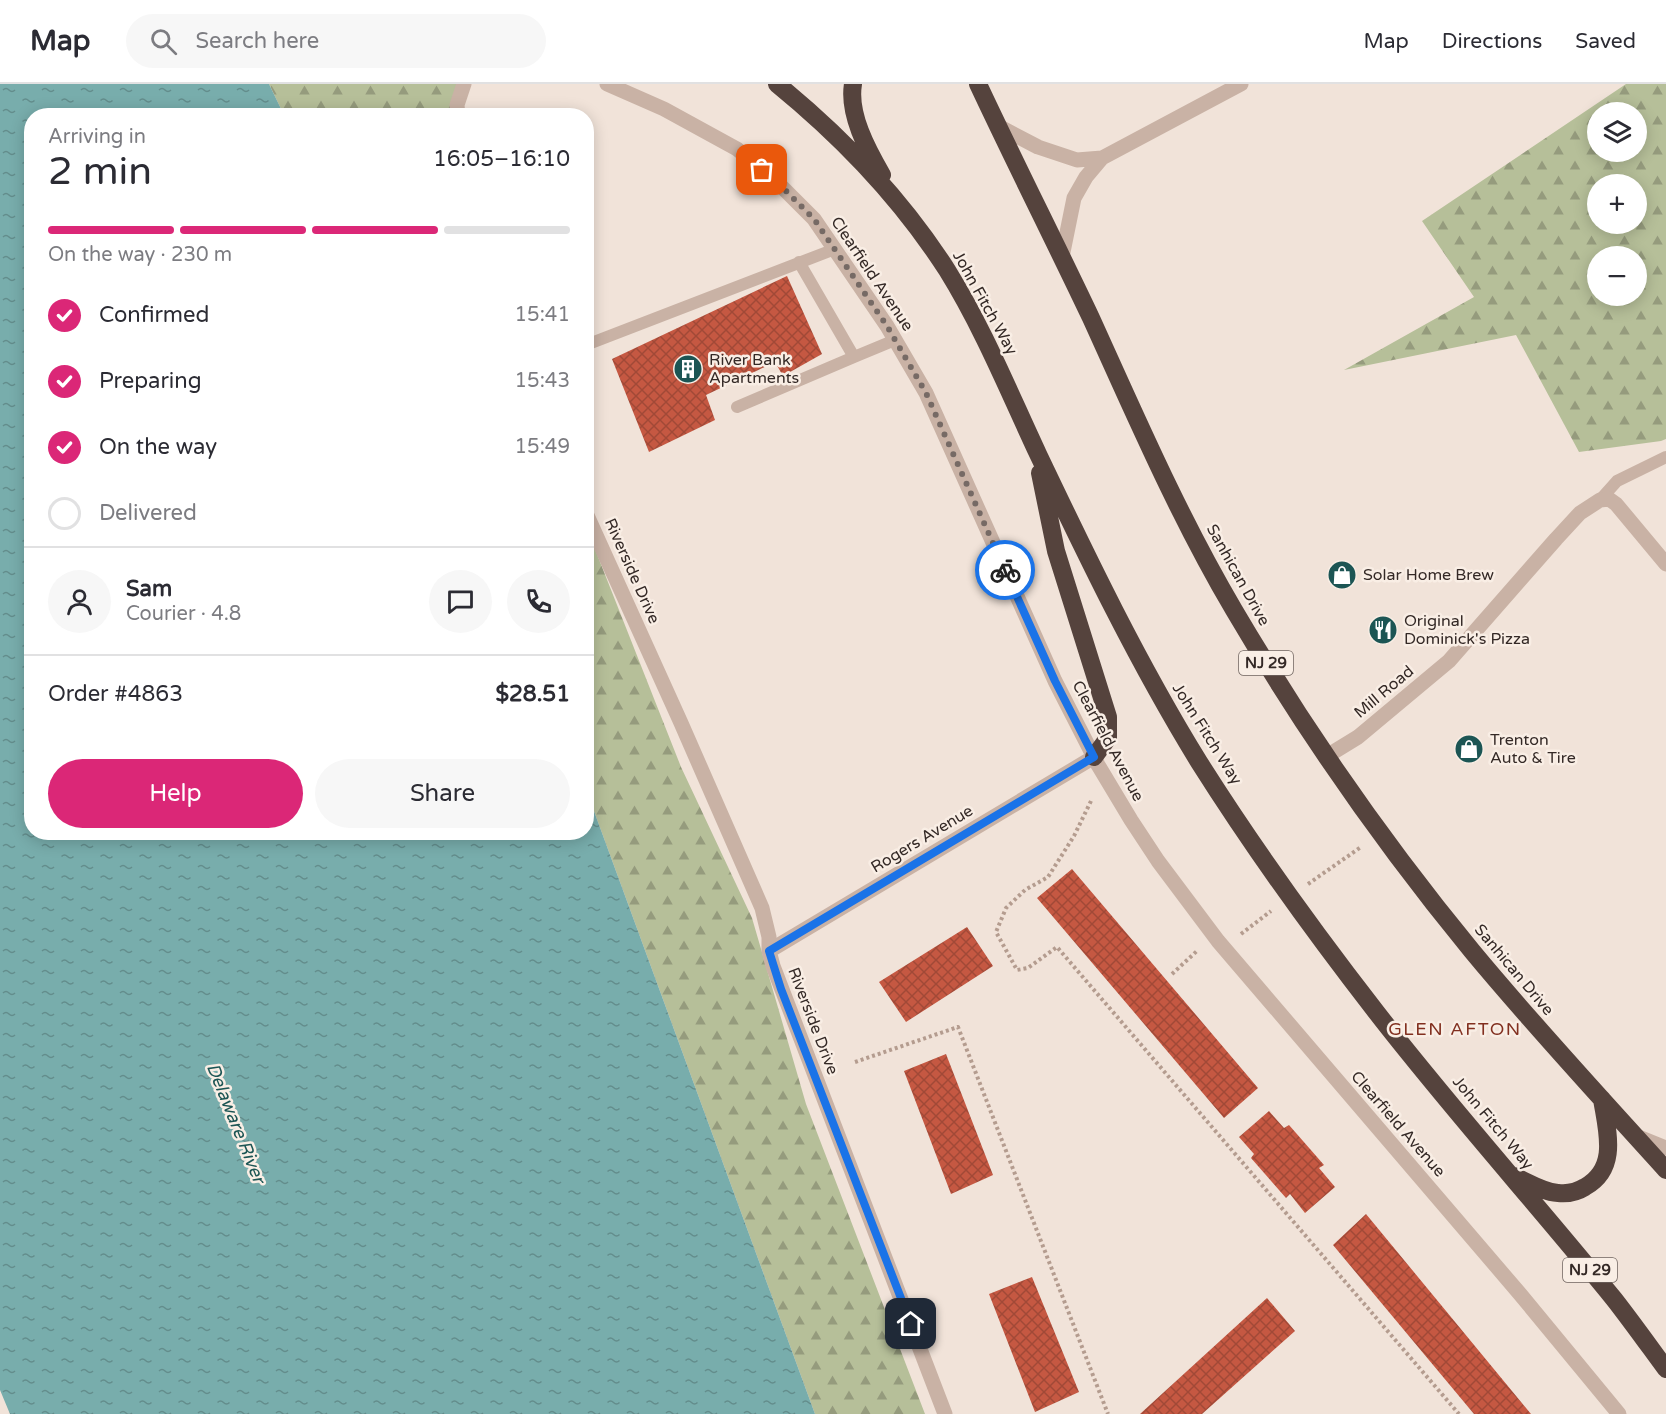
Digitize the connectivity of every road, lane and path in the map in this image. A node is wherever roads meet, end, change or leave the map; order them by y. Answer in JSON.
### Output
{"nodes":[{"id":1,"x":464,"y":84,"type":"edge"},
{"id":2,"x":607,"y":84,"type":"edge"},
{"id":3,"x":777,"y":84,"type":"edge"},
{"id":4,"x":853,"y":84,"type":"edge"},
{"id":5,"x":1241,"y":84,"type":"edge"},
{"id":6,"x":978,"y":85,"type":"edge"},
{"id":7,"x":457,"y":108,"type":"edge"},
{"id":8,"x":998,"y":126,"type":"junction"},
{"id":9,"x":1102,"y":158,"type":"junction"},
{"id":10,"x":898,"y":204,"type":"junction"},
{"id":11,"x":835,"y":249,"type":"junction"},
{"id":12,"x":1062,"y":257,"type":"junction"},
{"id":13,"x":799,"y":262,"type":"junction"},
{"id":14,"x":895,"y":340,"type":"junction"},
{"id":15,"x":594,"y":342,"type":"edge"},
{"id":16,"x":854,"y":357,"type":"junction"},
{"id":17,"x":738,"y":407,"type":"dead end"},
{"id":18,"x":1034,"y":445,"type":"junction"},
{"id":19,"x":1666,"y":457,"type":"edge"},
{"id":20,"x":1605,"y":500,"type":"junction"},
{"id":21,"x":594,"y":531,"type":"edge"},
{"id":22,"x":1666,"y":564,"type":"edge"},
{"id":23,"x":1327,"y":756,"type":"junction"},
{"id":24,"x":1094,"y":757,"type":"junction"},
{"id":25,"x":1091,"y":801,"type":"dead end"},
{"id":26,"x":1198,"y":950,"type":"dead end"},
{"id":27,"x":769,"y":951,"type":"junction"},
{"id":28,"x":1172,"y":974,"type":"dead end"},
{"id":29,"x":855,"y":1062,"type":"dead end"},
{"id":30,"x":1602,"y":1098,"type":"junction"},
{"id":31,"x":1636,"y":1136,"type":"junction"},
{"id":32,"x":1666,"y":1148,"type":"edge"},
{"id":33,"x":1666,"y":1170,"type":"edge"},
{"id":34,"x":1510,"y":1174,"type":"junction"},
{"id":35,"x":1666,"y":1369,"type":"edge"},
{"id":36,"x":945,"y":1414,"type":"edge"},
{"id":37,"x":1108,"y":1414,"type":"edge"},
{"id":38,"x":1459,"y":1414,"type":"edge"},
{"id":39,"x":1619,"y":1414,"type":"edge"}],
"edges":[{"from":1,"to":7,"type":"street"},
{"from":2,"to":11,"type":"street","name":"Clearfield Avenue"},
{"from":3,"to":10,"type":"highway","name":"John Fitch Way","number":"NJ 29"},
{"from":4,"to":10,"type":"highway"},
{"from":5,"to":9,"type":"street"},
{"from":6,"to":8,"type":"highway","name":"Sanhican Drive","number":"NJ 29"},
{"from":8,"to":9,"type":"street"},
{"from":8,"to":12,"type":"highway","name":"Sanhican Drive","number":"NJ 29"},
{"from":9,"to":12,"type":"street"},
{"from":10,"to":18,"type":"highway","name":"John Fitch Way","number":"NJ 29"},
{"from":11,"to":13,"type":"lane"},
{"from":11,"to":14,"type":"street","name":"Clearfield Avenue"},
{"from":12,"to":23,"type":"highway","name":"Sanhican Drive","number":"NJ 29"},
{"from":13,"to":15,"type":"lane"},
{"from":13,"to":16,"type":"lane"},
{"from":14,"to":16,"type":"lane"},
{"from":14,"to":24,"type":"street","name":"Clearfield Avenue"},
{"from":16,"to":17,"type":"lane"},
{"from":18,"to":24,"type":"highway"},
{"from":18,"to":34,"type":"highway","name":"John Fitch Way","number":"NJ 29"},
{"from":19,"to":20,"type":"lane"},
{"from":20,"to":22,"type":"street"},
{"from":20,"to":23,"type":"street","name":"Mill Road"},
{"from":21,"to":27,"type":"street","name":"Riverside Drive"},
{"from":23,"to":30,"type":"highway","name":"Sanhican Drive","number":"NJ 29"},
{"from":24,"to":27,"type":"street","name":"Rogers Avenue"},
{"from":24,"to":39,"type":"street","name":"Clearfield Avenue"},
{"from":25,"to":38,"type":"path"},
{"from":26,"to":28,"type":"path"},
{"from":27,"to":36,"type":"street","name":"Riverside Drive"},
{"from":29,"to":37,"type":"path"},
{"from":30,"to":31,"type":"highway","name":"Sanhican Drive","number":"NJ 29"},
{"from":30,"to":34,"type":"highway"},
{"from":31,"to":32,"type":"street"},
{"from":31,"to":33,"type":"highway","name":"Sanhican Drive","number":"NJ 29"},
{"from":34,"to":35,"type":"highway","name":"John Fitch Way","number":"NJ 29"}]}
